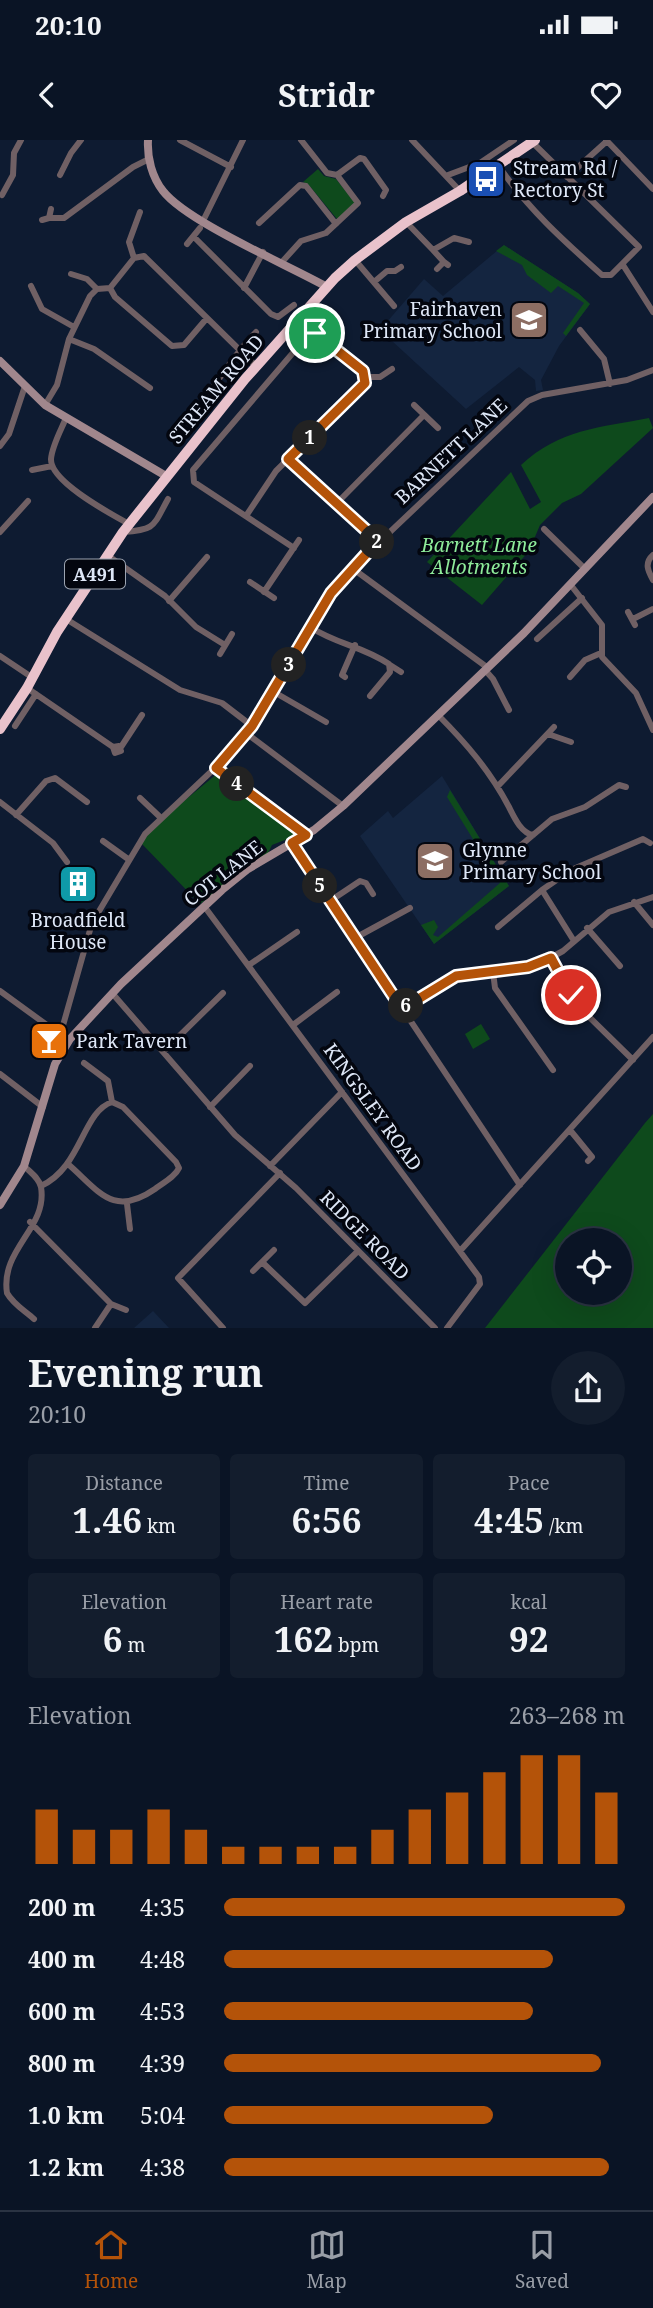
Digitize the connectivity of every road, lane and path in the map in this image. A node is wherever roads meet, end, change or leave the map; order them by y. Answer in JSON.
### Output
{"nodes":[{"id":1,"x":21,"y":140,"type":"edge"},
{"id":2,"x":82,"y":140,"type":"edge"},
{"id":3,"x":148,"y":140,"type":"edge"},
{"id":4,"x":180,"y":140,"type":"edge"},
{"id":5,"x":243,"y":140,"type":"edge"},
{"id":6,"x":300,"y":140,"type":"edge"},
{"id":7,"x":412,"y":140,"type":"edge"},
{"id":8,"x":514,"y":140,"type":"edge"},
{"id":9,"x":533,"y":141,"type":"edge"},
{"id":10,"x":606,"y":141,"type":"edge"},
{"id":11,"x":149,"y":159,"type":"junction"},
{"id":12,"x":498,"y":165,"type":"junction"},
{"id":13,"x":231,"y":167,"type":"junction"},
{"id":14,"x":72,"y":174,"type":"dead end"},
{"id":15,"x":337,"y":175,"type":"junction"},
{"id":16,"x":448,"y":175,"type":"junction"},
{"id":17,"x":567,"y":177,"type":"junction"},
{"id":18,"x":653,"y":189,"type":"edge"},
{"id":19,"x":460,"y":191,"type":"junction"},
{"id":20,"x":3,"y":196,"type":"edge"},
{"id":21,"x":383,"y":196,"type":"dead end"},
{"id":22,"x":51,"y":209,"type":"dead end"},
{"id":23,"x":140,"y":212,"type":"dead end"},
{"id":24,"x":136,"y":222,"type":"junction"},
{"id":25,"x":407,"y":222,"type":"junction"},
{"id":26,"x":145,"y":223,"type":"dead end"},
{"id":27,"x":259,"y":223,"type":"dead end"},
{"id":28,"x":202,"y":225,"type":"junction"},
{"id":29,"x":336,"y":225,"type":"junction"},
{"id":30,"x":194,"y":237,"type":"junction"},
{"id":31,"x":470,"y":242,"type":"dead end"},
{"id":32,"x":187,"y":244,"type":"dead end"},
{"id":33,"x":433,"y":250,"type":"junction"},
{"id":34,"x":263,"y":253,"type":"junction"},
{"id":35,"x":134,"y":258,"type":"junction"},
{"id":36,"x":355,"y":260,"type":"junction"},
{"id":37,"x":282,"y":262,"type":"junction"},
{"id":38,"x":623,"y":265,"type":"junction"},
{"id":39,"x":437,"y":269,"type":"dead end"},
{"id":40,"x":75,"y":272,"type":"dead end"},
{"id":41,"x":401,"y":277,"type":"dead end"},
{"id":42,"x":374,"y":282,"type":"junction"},
{"id":43,"x":327,"y":287,"type":"junction"},
{"id":44,"x":110,"y":288,"type":"junction"},
{"id":45,"x":244,"y":288,"type":"junction"},
{"id":46,"x":97,"y":289,"type":"junction"},
{"id":47,"x":42,"y":290,"type":"dead end"},
{"id":48,"x":388,"y":299,"type":"junction"},
{"id":49,"x":294,"y":305,"type":"dead end"},
{"id":50,"x":381,"y":305,"type":"dead end"},
{"id":51,"x":394,"y":306,"type":"dead end"},
{"id":52,"x":653,"y":312,"type":"edge"},
{"id":53,"x":206,"y":318,"type":"junction"},
{"id":54,"x":74,"y":327,"type":"junction"},
{"id":55,"x":580,"y":330,"type":"dead end"},
{"id":56,"x":594,"y":331,"type":"dead end"},
{"id":57,"x":256,"y":332,"type":"dead end"},
{"id":58,"x":587,"y":337,"type":"junction"},
{"id":59,"x":69,"y":339,"type":"junction"},
{"id":60,"x":239,"y":349,"type":"junction"},
{"id":61,"x":0,"y":361,"type":"edge"},
{"id":62,"x":256,"y":366,"type":"junction"},
{"id":63,"x":392,"y":369,"type":"dead end"},
{"id":64,"x":653,"y":370,"type":"edge"},
{"id":65,"x":366,"y":377,"type":"junction"},
{"id":66,"x":610,"y":384,"type":"junction"},
{"id":67,"x":25,"y":386,"type":"junction"},
{"id":68,"x":150,"y":388,"type":"dead end"},
{"id":69,"x":235,"y":390,"type":"junction"},
{"id":70,"x":204,"y":398,"type":"dead end"},
{"id":71,"x":250,"y":403,"type":"junction"},
{"id":72,"x":45,"y":405,"type":"junction"},
{"id":73,"x":414,"y":405,"type":"dead end"},
{"id":74,"x":424,"y":415,"type":"junction"},
{"id":75,"x":66,"y":418,"type":"junction"},
{"id":76,"x":438,"y":428,"type":"dead end"},
{"id":77,"x":0,"y":446,"type":"edge"},
{"id":78,"x":288,"y":459,"type":"junction"},
{"id":79,"x":52,"y":466,"type":"junction"},
{"id":80,"x":32,"y":470,"type":"dead end"},
{"id":81,"x":166,"y":476,"type":"junction"},
{"id":82,"x":168,"y":499,"type":"dead end"},
{"id":83,"x":28,"y":501,"type":"dead end"},
{"id":84,"x":652,"y":501,"type":"edge"},
{"id":85,"x":337,"y":503,"type":"junction"},
{"id":86,"x":12,"y":507,"type":"dead end"},
{"id":87,"x":20,"y":511,"type":"junction"},
{"id":88,"x":246,"y":516,"type":"junction"},
{"id":89,"x":126,"y":528,"type":"junction"},
{"id":90,"x":544,"y":529,"type":"dead end"},
{"id":91,"x":0,"y":532,"type":"edge"},
{"id":92,"x":299,"y":540,"type":"dead end"},
{"id":93,"x":378,"y":541,"type":"junction"},
{"id":94,"x":294,"y":548,"type":"junction"},
{"id":95,"x":107,"y":555,"type":"junction"},
{"id":96,"x":653,"y":555,"type":"edge"},
{"id":97,"x":207,"y":557,"type":"dead end"},
{"id":98,"x":352,"y":568,"type":"junction"},
{"id":99,"x":584,"y":568,"type":"junction"},
{"id":100,"x":653,"y":580,"type":"edge"},
{"id":101,"x":250,"y":582,"type":"dead end"},
{"id":102,"x":570,"y":584,"type":"junction"},
{"id":103,"x":264,"y":592,"type":"junction"},
{"id":104,"x":274,"y":598,"type":"dead end"},
{"id":105,"x":582,"y":598,"type":"junction"},
{"id":106,"x":169,"y":601,"type":"junction"},
{"id":107,"x":653,"y":609,"type":"edge"},
{"id":108,"x":628,"y":612,"type":"dead end"},
{"id":109,"x":66,"y":619,"type":"junction"},
{"id":110,"x":310,"y":627,"type":"junction"},
{"id":111,"x":232,"y":634,"type":"dead end"},
{"id":112,"x":537,"y":639,"type":"dead end"},
{"id":113,"x":225,"y":645,"type":"junction"},
{"id":114,"x":355,"y":645,"type":"junction"},
{"id":115,"x":601,"y":653,"type":"junction"},
{"id":116,"x":220,"y":654,"type":"dead end"},
{"id":117,"x":0,"y":656,"type":"edge"},
{"id":118,"x":389,"y":664,"type":"junction"},
{"id":119,"x":486,"y":669,"type":"junction"},
{"id":120,"x":401,"y":672,"type":"dead end"},
{"id":121,"x":629,"y":673,"type":"dead end"},
{"id":122,"x":345,"y":677,"type":"dead end"},
{"id":123,"x":570,"y":677,"type":"dead end"},
{"id":124,"x":623,"y":679,"type":"junction"},
{"id":125,"x":32,"y":687,"type":"junction"},
{"id":126,"x":274,"y":692,"type":"junction"},
{"id":127,"x":370,"y":696,"type":"dead end"},
{"id":128,"x":509,"y":710,"type":"dead end"},
{"id":129,"x":142,"y":715,"type":"dead end"},
{"id":130,"x":438,"y":715,"type":"junction"},
{"id":131,"x":326,"y":723,"type":"dead end"},
{"id":132,"x":15,"y":726,"type":"dead end"},
{"id":133,"x":252,"y":726,"type":"junction"},
{"id":134,"x":554,"y":727,"type":"dead end"},
{"id":135,"x":0,"y":729,"type":"edge"},
{"id":136,"x":653,"y":730,"type":"edge"},
{"id":137,"x":246,"y":733,"type":"junction"},
{"id":138,"x":548,"y":734,"type":"junction"},
{"id":139,"x":571,"y":742,"type":"dead end"},
{"id":140,"x":216,"y":768,"type":"junction"},
{"id":141,"x":614,"y":775,"type":"dead end"},
{"id":142,"x":498,"y":786,"type":"junction"},
{"id":143,"x":140,"y":797,"type":"dead end"},
{"id":144,"x":82,"y":800,"type":"dead end"},
{"id":145,"x":0,"y":802,"type":"edge"},
{"id":146,"x":343,"y":806,"type":"junction"},
{"id":147,"x":16,"y":815,"type":"junction"},
{"id":148,"x":160,"y":817,"type":"junction"},
{"id":149,"x":306,"y":835,"type":"junction"},
{"id":150,"x":533,"y":835,"type":"junction"},
{"id":151,"x":103,"y":841,"type":"dead end"},
{"id":152,"x":292,"y":843,"type":"junction"},
{"id":153,"x":650,"y":843,"type":"dead end"},
{"id":154,"x":128,"y":859,"type":"junction"},
{"id":155,"x":67,"y":862,"type":"dead end"},
{"id":156,"x":501,"y":862,"type":"dead end"},
{"id":157,"x":542,"y":890,"type":"junction"},
{"id":158,"x":373,"y":894,"type":"dead end"},
{"id":159,"x":653,"y":897,"type":"edge"},
{"id":160,"x":330,"y":901,"type":"junction"},
{"id":161,"x":634,"y":902,"type":"junction"},
{"id":162,"x":204,"y":906,"type":"junction"},
{"id":163,"x":410,"y":908,"type":"dead end"},
{"id":164,"x":503,"y":910,"type":"dead end"},
{"id":165,"x":509,"y":918,"type":"junction"},
{"id":166,"x":653,"y":925,"type":"edge"},
{"id":167,"x":498,"y":927,"type":"dead end"},
{"id":168,"x":587,"y":928,"type":"junction"},
{"id":169,"x":297,"y":932,"type":"dead end"},
{"id":170,"x":355,"y":938,"type":"junction"},
{"id":171,"x":574,"y":941,"type":"junction"},
{"id":172,"x":551,"y":958,"type":"junction"},
{"id":173,"x":249,"y":965,"type":"junction"},
{"id":174,"x":621,"y":966,"type":"dead end"},
{"id":175,"x":493,"y":972,"type":"junction"},
{"id":176,"x":0,"y":991,"type":"edge"},
{"id":177,"x":337,"y":992,"type":"dead end"},
{"id":178,"x":112,"y":993,"type":"junction"},
{"id":179,"x":223,"y":993,"type":"dead end"},
{"id":180,"x":402,"y":1009,"type":"junction"},
{"id":181,"x":293,"y":1025,"type":"junction"},
{"id":182,"x":60,"y":1036,"type":"junction"},
{"id":183,"x":653,"y":1037,"type":"edge"},
{"id":184,"x":70,"y":1039,"type":"junction"},
{"id":185,"x":163,"y":1052,"type":"junction"},
{"id":186,"x":633,"y":1060,"type":"junction"},
{"id":187,"x":84,"y":1063,"type":"dead end"},
{"id":188,"x":553,"y":1070,"type":"dead end"},
{"id":189,"x":254,"y":1077,"type":"dead end"},
{"id":190,"x":1,"y":1078,"type":"edge"},
{"id":191,"x":342,"y":1092,"type":"junction"},
{"id":192,"x":112,"y":1102,"type":"junction"},
{"id":193,"x":43,"y":1107,"type":"junction"},
{"id":194,"x":210,"y":1107,"type":"junction"},
{"id":195,"x":570,"y":1130,"type":"junction"},
{"id":196,"x":587,"y":1161,"type":"dead end"},
{"id":197,"x":68,"y":1164,"type":"junction"},
{"id":198,"x":24,"y":1166,"type":"junction"},
{"id":199,"x":270,"y":1166,"type":"junction"},
{"id":200,"x":280,"y":1173,"type":"junction"},
{"id":201,"x":520,"y":1185,"type":"junction"},
{"id":202,"x":41,"y":1186,"type":"junction"},
{"id":203,"x":127,"y":1204,"type":"junction"},
{"id":204,"x":0,"y":1205,"type":"edge"},
{"id":205,"x":30,"y":1222,"type":"junction"},
{"id":206,"x":130,"y":1229,"type":"dead end"},
{"id":207,"x":274,"y":1250,"type":"dead end"},
{"id":208,"x":358,"y":1251,"type":"junction"},
{"id":209,"x":460,"y":1251,"type":"junction"},
{"id":210,"x":262,"y":1262,"type":"junction"},
{"id":211,"x":253,"y":1271,"type":"dead end"},
{"id":212,"x":1,"y":1277,"type":"edge"},
{"id":213,"x":111,"y":1304,"type":"junction"},
{"id":214,"x":126,"y":1310,"type":"dead end"},
{"id":215,"x":34,"y":1319,"type":"dead end"},
{"id":216,"x":94,"y":1328,"type":"edge"},
{"id":217,"x":223,"y":1328,"type":"edge"},
{"id":218,"x":435,"y":1328,"type":"edge"},
{"id":219,"x":447,"y":1328,"type":"edge"}],
"edges":[{"from":1,"to":20,"type":"street"},
{"from":2,"to":14,"type":"street"},
{"from":3,"to":11,"type":"street"},
{"from":4,"to":13,"type":"street"},
{"from":5,"to":13,"type":"street"},
{"from":6,"to":15,"type":"street"},
{"from":7,"to":16,"type":"street"},
{"from":8,"to":16,"type":"street"},
{"from":9,"to":12,"type":"highway","name":"STREAM ROAD","number":"A491"},
{"from":9,"to":17,"type":"street"},
{"from":10,"to":17,"type":"street"},
{"from":10,"to":18,"type":"street"},
{"from":11,"to":22,"type":"street"},
{"from":11,"to":28,"type":"street"},
{"from":12,"to":19,"type":"highway","name":"STREAM ROAD","number":"A491"},
{"from":12,"to":38,"type":"street"},
{"from":13,"to":28,"type":"street"},
{"from":15,"to":21,"type":"street"},
{"from":15,"to":29,"type":"street"},
{"from":16,"to":19,"type":"street"},
{"from":17,"to":38,"type":"street"},
{"from":19,"to":25,"type":"highway","name":"STREAM ROAD","number":"A491"},
{"from":23,"to":24,"type":"street"},
{"from":24,"to":26,"type":"street"},
{"from":24,"to":35,"type":"street"},
{"from":25,"to":33,"type":"street"},
{"from":25,"to":36,"type":"highway","name":"STREAM ROAD","number":"A491"},
{"from":27,"to":29,"type":"street"},
{"from":28,"to":30,"type":"street"},
{"from":28,"to":34,"type":"street"},
{"from":29,"to":37,"type":"street"},
{"from":30,"to":32,"type":"street"},
{"from":30,"to":45,"type":"street"},
{"from":31,"to":33,"type":"street"},
{"from":33,"to":39,"type":"street"},
{"from":34,"to":37,"type":"street"},
{"from":34,"to":45,"type":"street"},
{"from":35,"to":44,"type":"street"},
{"from":35,"to":53,"type":"street"},
{"from":36,"to":42,"type":"street"},
{"from":36,"to":43,"type":"highway","name":"STREAM ROAD","number":"A491"},
{"from":37,"to":43,"type":"street"},
{"from":38,"to":52,"type":"street"},
{"from":40,"to":46,"type":"street"},
{"from":41,"to":42,"type":"street"},
{"from":42,"to":48,"type":"street"},
{"from":43,"to":62,"type":"highway","name":"STREAM ROAD","number":"A491"},
{"from":44,"to":46,"type":"street"},
{"from":44,"to":53,"type":"street"},
{"from":45,"to":49,"type":"street"},
{"from":46,"to":54,"type":"street"},
{"from":47,"to":54,"type":"street"},
{"from":48,"to":50,"type":"street"},
{"from":48,"to":51,"type":"street"},
{"from":53,"to":60,"type":"street"},
{"from":54,"to":59,"type":"street"},
{"from":55,"to":58,"type":"street"},
{"from":56,"to":58,"type":"street"},
{"from":57,"to":60,"type":"street","name":"STREAM ROAD"},
{"from":58,"to":66,"type":"street"},
{"from":59,"to":68,"type":"street"},
{"from":59,"to":72,"type":"street"},
{"from":60,"to":62,"type":"street"},
{"from":60,"to":70,"type":"street","name":"STREAM ROAD"},
{"from":61,"to":67,"type":"street"},
{"from":62,"to":69,"type":"highway","name":"STREAM ROAD","number":"A491"},
{"from":63,"to":65,"type":"street"},
{"from":64,"to":66,"type":"street","name":"BARNETT LANE"},
{"from":65,"to":71,"type":"street","name":"STREAM ROAD"},
{"from":65,"to":78,"type":"street"},
{"from":66,"to":93,"type":"street","name":"BARNETT LANE"},
{"from":67,"to":72,"type":"street"},
{"from":67,"to":77,"type":"street"},
{"from":69,"to":71,"type":"street"},
{"from":69,"to":81,"type":"highway","name":"STREAM ROAD","number":"A491"},
{"from":71,"to":88,"type":"street","name":"STREAM ROAD"},
{"from":72,"to":75,"type":"street"},
{"from":73,"to":74,"type":"street"},
{"from":74,"to":76,"type":"street"},
{"from":74,"to":85,"type":"street"},
{"from":75,"to":79,"type":"street"},
{"from":75,"to":81,"type":"street"},
{"from":78,"to":85,"type":"street"},
{"from":78,"to":88,"type":"street"},
{"from":79,"to":80,"type":"street"},
{"from":79,"to":89,"type":"street"},
{"from":81,"to":89,"type":"highway","name":"STREAM ROAD","number":"A491"},
{"from":82,"to":89,"type":"street"},
{"from":83,"to":87,"type":"street"},
{"from":84,"to":99,"type":"street","name":"COT LANE"},
{"from":85,"to":93,"type":"street"},
{"from":86,"to":87,"type":"street"},
{"from":87,"to":91,"type":"street"},
{"from":88,"to":94,"type":"street"},
{"from":89,"to":95,"type":"highway","name":"STREAM ROAD","number":"A491"},
{"from":90,"to":99,"type":"street"},
{"from":92,"to":94,"type":"street"},
{"from":93,"to":98,"type":"street","name":"BARNETT LANE"},
{"from":94,"to":103,"type":"street"},
{"from":95,"to":106,"type":"street"},
{"from":95,"to":109,"type":"highway","name":"STREAM ROAD","number":"A491"},
{"from":96,"to":100,"type":"street"},
{"from":97,"to":106,"type":"street"},
{"from":98,"to":110,"type":"street","name":"BARNETT LANE"},
{"from":98,"to":119,"type":"street"},
{"from":99,"to":102,"type":"street","name":"COT LANE"},
{"from":101,"to":103,"type":"street"},
{"from":102,"to":105,"type":"street"},
{"from":102,"to":119,"type":"street","name":"COT LANE"},
{"from":103,"to":104,"type":"street"},
{"from":105,"to":112,"type":"street"},
{"from":105,"to":115,"type":"street"},
{"from":106,"to":113,"type":"street"},
{"from":107,"to":108,"type":"street"},
{"from":109,"to":125,"type":"highway","name":"STREAM ROAD","number":"A491"},
{"from":109,"to":133,"type":"street"},
{"from":110,"to":114,"type":"street"},
{"from":110,"to":126,"type":"street","name":"BARNETT LANE"},
{"from":111,"to":113,"type":"street"},
{"from":113,"to":116,"type":"street"},
{"from":114,"to":118,"type":"street"},
{"from":114,"to":122,"type":"street"},
{"from":115,"to":123,"type":"street"},
{"from":115,"to":124,"type":"street"},
{"from":117,"to":125,"type":"street"},
{"from":118,"to":120,"type":"street"},
{"from":118,"to":127,"type":"street"},
{"from":119,"to":128,"type":"street"},
{"from":119,"to":130,"type":"street","name":"COT LANE"},
{"from":121,"to":124,"type":"street"},
{"from":124,"to":136,"type":"street"},
{"from":125,"to":129,"type":"street"},
{"from":125,"to":132,"type":"street"},
{"from":125,"to":135,"type":"highway","name":"STREAM ROAD","number":"A491"},
{"from":126,"to":131,"type":"street"},
{"from":126,"to":133,"type":"street","name":"BARNETT LANE"},
{"from":130,"to":142,"type":"street"},
{"from":130,"to":146,"type":"street","name":"COT LANE"},
{"from":133,"to":137,"type":"street","name":"BARNETT LANE"},
{"from":134,"to":138,"type":"street"},
{"from":137,"to":140,"type":"street","name":"BARNETT LANE"},
{"from":137,"to":146,"type":"street"},
{"from":138,"to":139,"type":"street"},
{"from":138,"to":142,"type":"street"},
{"from":140,"to":148,"type":"street","name":"BARNETT LANE"},
{"from":140,"to":149,"type":"street"},
{"from":141,"to":150,"type":"street"},
{"from":142,"to":150,"type":"street"},
{"from":143,"to":148,"type":"street"},
{"from":144,"to":147,"type":"street"},
{"from":145,"to":147,"type":"street"},
{"from":146,"to":149,"type":"street","name":"COT LANE"},
{"from":147,"to":155,"type":"street"},
{"from":148,"to":154,"type":"street","name":"BARNETT LANE"},
{"from":149,"to":152,"type":"street","name":"COT LANE"},
{"from":150,"to":156,"type":"street"},
{"from":151,"to":154,"type":"street"},
{"from":152,"to":160,"type":"street"},
{"from":152,"to":162,"type":"street","name":"COT LANE"},
{"from":153,"to":157,"type":"street"},
{"from":154,"to":182,"type":"street","name":"BARNETT LANE"},
{"from":157,"to":165,"type":"street"},
{"from":157,"to":171,"type":"street"},
{"from":158,"to":160,"type":"street"},
{"from":159,"to":161,"type":"street"},
{"from":160,"to":170,"type":"street"},
{"from":161,"to":166,"type":"street"},
{"from":161,"to":168,"type":"street"},
{"from":162,"to":173,"type":"street","name":"KINGSLEY ROAD"},
{"from":162,"to":178,"type":"street","name":"COT LANE"},
{"from":163,"to":170,"type":"street"},
{"from":164,"to":165,"type":"street"},
{"from":165,"to":167,"type":"street"},
{"from":168,"to":171,"type":"street"},
{"from":168,"to":174,"type":"street"},
{"from":169,"to":173,"type":"street"},
{"from":170,"to":180,"type":"street"},
{"from":171,"to":172,"type":"street"},
{"from":172,"to":175,"type":"street"},
{"from":172,"to":186,"type":"street"},
{"from":173,"to":181,"type":"street","name":"KINGSLEY ROAD"},
{"from":175,"to":180,"type":"street"},
{"from":175,"to":188,"type":"street"},
{"from":176,"to":182,"type":"street"},
{"from":177,"to":181,"type":"street"},
{"from":178,"to":184,"type":"street","name":"COT LANE"},
{"from":178,"to":185,"type":"street","name":"RIDGE ROAD"},
{"from":179,"to":185,"type":"street"},
{"from":180,"to":201,"type":"street"},
{"from":181,"to":191,"type":"street","name":"KINGSLEY ROAD"},
{"from":182,"to":184,"type":"street"},
{"from":183,"to":186,"type":"street"},
{"from":184,"to":193,"type":"street","name":"COT LANE"},
{"from":185,"to":194,"type":"street","name":"RIDGE ROAD"},
{"from":186,"to":195,"type":"street"},
{"from":187,"to":192,"type":"street"},
{"from":189,"to":194,"type":"street"},
{"from":190,"to":193,"type":"street"},
{"from":191,"to":199,"type":"street"},
{"from":191,"to":209,"type":"street","name":"KINGSLEY ROAD"},
{"from":192,"to":197,"type":"street"},
{"from":192,"to":203,"type":"street"},
{"from":193,"to":198,"type":"street","name":"COT LANE"},
{"from":194,"to":199,"type":"street","name":"RIDGE ROAD"},
{"from":195,"to":196,"type":"street"},
{"from":195,"to":201,"type":"street"},
{"from":197,"to":202,"type":"street"},
{"from":197,"to":203,"type":"street"},
{"from":198,"to":202,"type":"street"},
{"from":198,"to":204,"type":"street","name":"COT LANE"},
{"from":199,"to":200,"type":"street","name":"RIDGE ROAD"},
{"from":200,"to":208,"type":"street","name":"RIDGE ROAD"},
{"from":200,"to":217,"type":"street"},
{"from":201,"to":209,"type":"street"},
{"from":202,"to":205,"type":"street"},
{"from":203,"to":206,"type":"street"},
{"from":205,"to":212,"type":"street"},
{"from":205,"to":213,"type":"street"},
{"from":207,"to":210,"type":"street"},
{"from":208,"to":210,"type":"street"},
{"from":208,"to":218,"type":"street","name":"RIDGE ROAD"},
{"from":209,"to":219,"type":"street","name":"KINGSLEY ROAD"},
{"from":210,"to":211,"type":"street"},
{"from":212,"to":215,"type":"street"},
{"from":213,"to":214,"type":"street"},
{"from":213,"to":216,"type":"street"}]}
